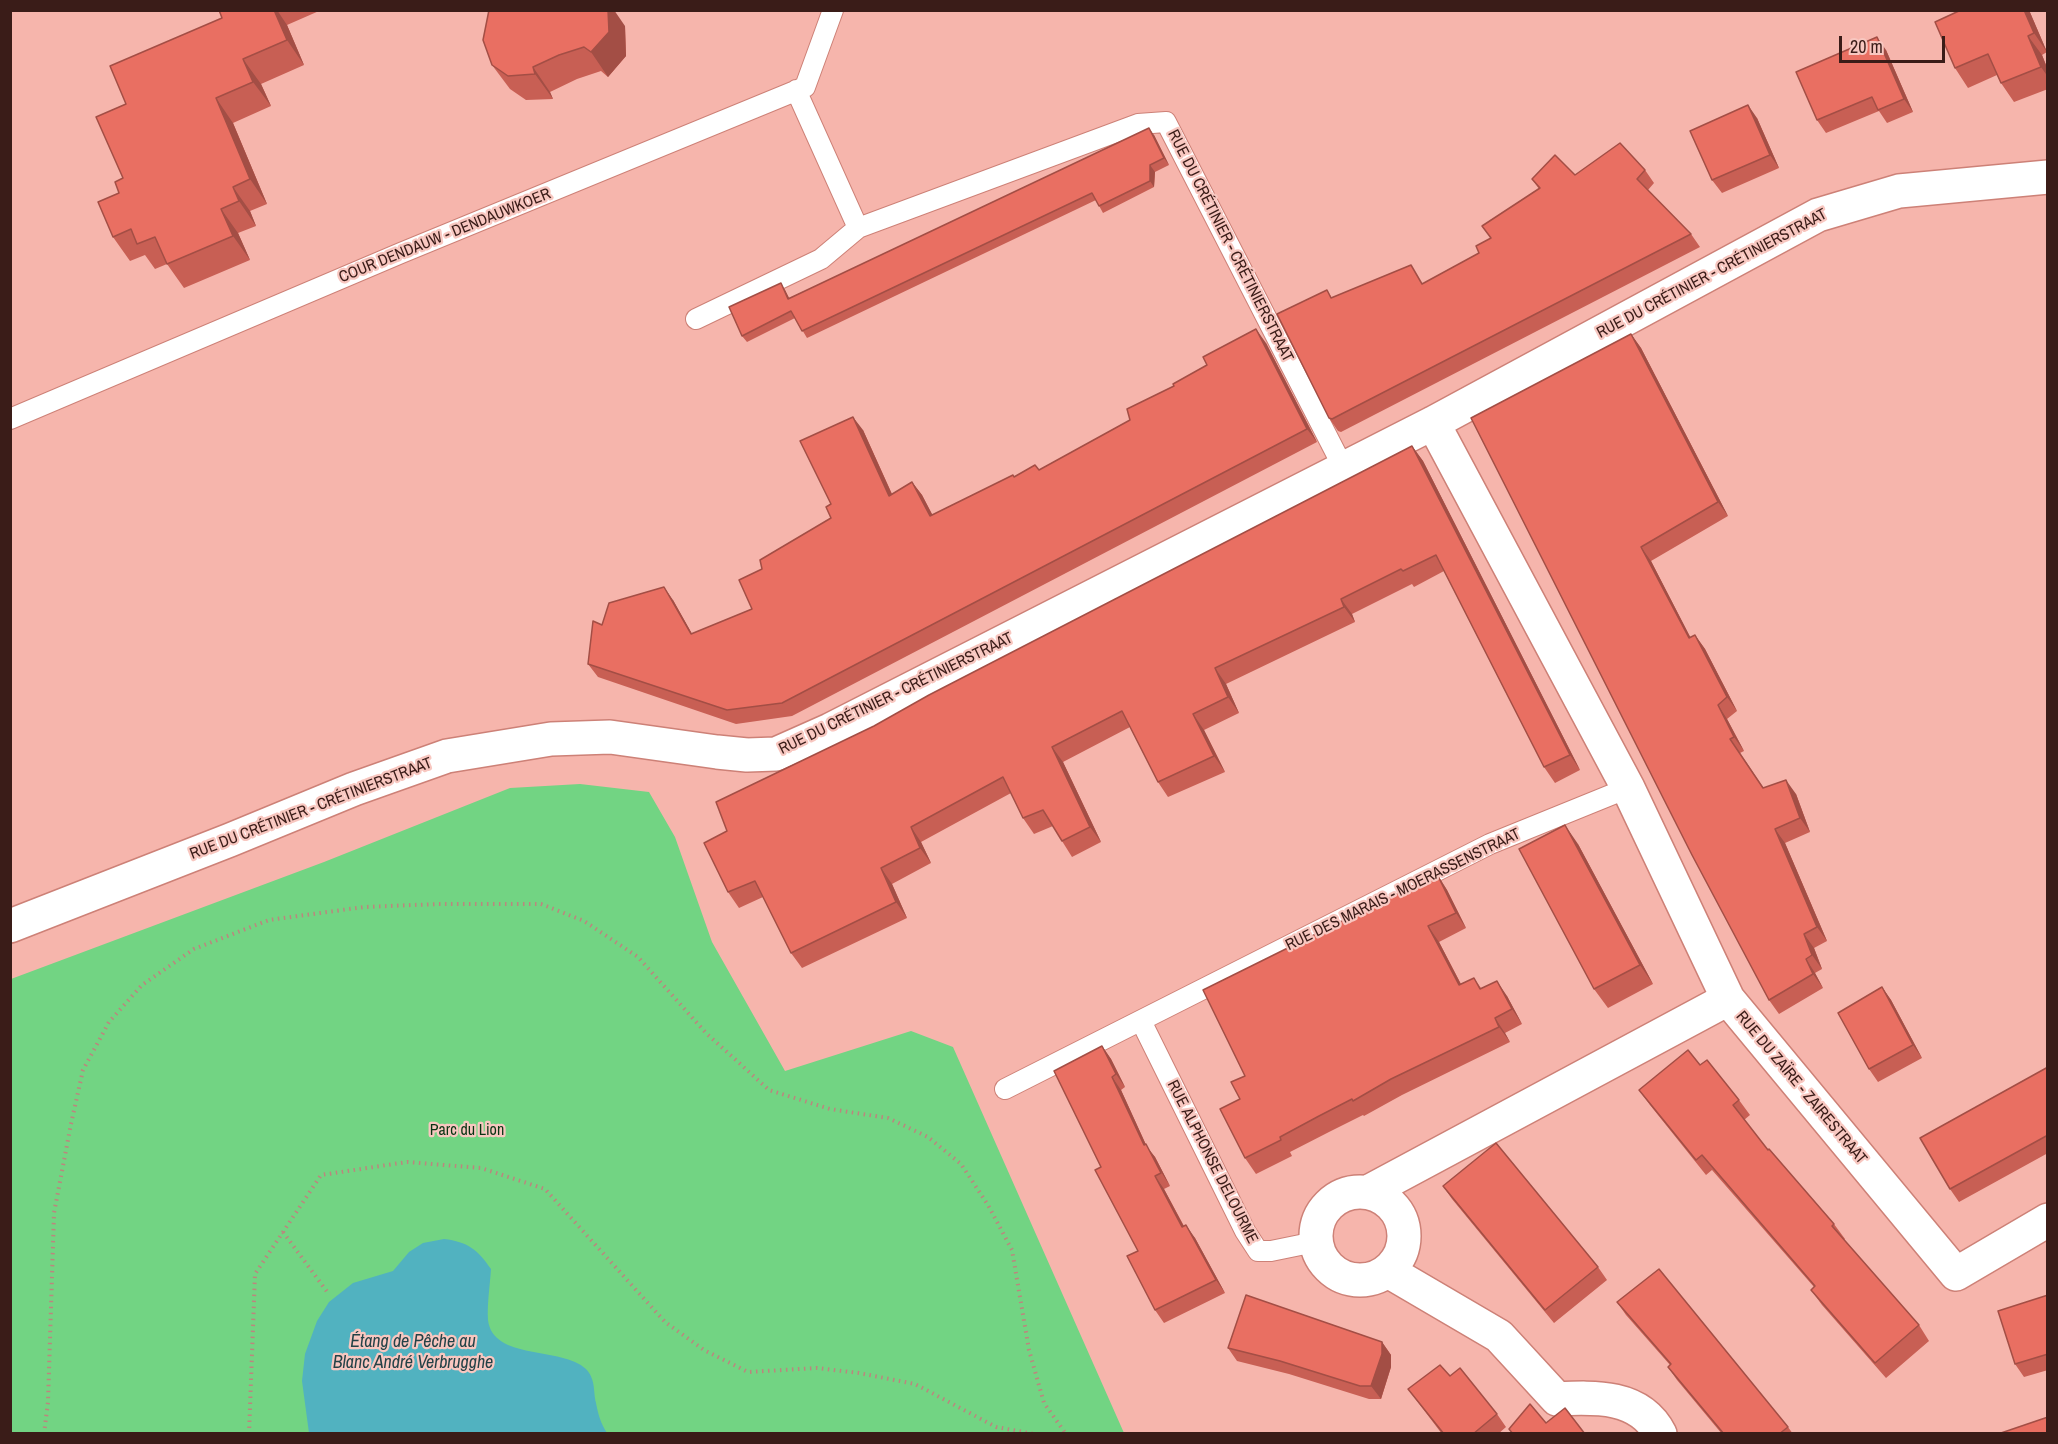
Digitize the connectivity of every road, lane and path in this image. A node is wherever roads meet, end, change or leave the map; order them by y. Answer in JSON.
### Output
{"nodes":[{"id":1,"x":833,"y":10,"type":"edge"},
{"id":2,"x":796,"y":90,"type":"junction"},
{"id":3,"x":2048,"y":177,"type":"edge"},
{"id":4,"x":1966,"y":184,"type":"junction"},
{"id":5,"x":2048,"y":194,"type":"edge"},
{"id":6,"x":858,"y":228,"type":"junction"},
{"id":7,"x":696,"y":319,"type":"dead end"},
{"id":8,"x":10,"y":419,"type":"edge"},
{"id":9,"x":1433,"y":423,"type":"junction"},
{"id":10,"x":1344,"y":469,"type":"junction"},
{"id":11,"x":1628,"y":788,"type":"junction"},
{"id":12,"x":10,"y":926,"type":"edge"},
{"id":13,"x":1728,"y":999,"type":"junction"},
{"id":14,"x":1141,"y":1021,"type":"junction"},
{"id":15,"x":1005,"y":1089,"type":"dead end"},
{"id":16,"x":1368,"y":1192,"type":"junction"},
{"id":17,"x":2048,"y":1220,"type":"edge"},
{"id":18,"x":283,"y":1232,"type":"junction"},
{"id":19,"x":1315,"y":1242,"type":"junction"},
{"id":20,"x":1388,"y":1271,"type":"junction"},
{"id":21,"x":328,"y":1293,"type":"dead end"},
{"id":22,"x":44,"y":1434,"type":"edge"},
{"id":23,"x":249,"y":1434,"type":"edge"},
{"id":24,"x":1034,"y":1434,"type":"edge"},
{"id":25,"x":1066,"y":1434,"type":"edge"},
{"id":26,"x":1660,"y":1434,"type":"edge"}],
"edges":[{"from":1,"to":2,"type":"lane"},
{"from":2,"to":6,"type":"lane"},
{"from":2,"to":8,"type":"lane","name":"COUR DENDAUW - DENDAUWKOER"},
{"from":3,"to":4,"type":"street","name":"RUE DU CRÉTINIER - CRÉTINIERSTRAAT"},
{"from":4,"to":5,"type":"street","name":"RUE DU CRÉTINIER - CRÉTINIERSTRAAT"},
{"from":4,"to":9,"type":"street","name":"RUE DU CRÉTINIER - CRÉTINIERSTRAAT"},
{"from":6,"to":7,"type":"lane","name":"RUE DU CRÉTINIER - CRÉTINIERSTRAAT"},
{"from":6,"to":10,"type":"lane","name":"RUE DU CRÉTINIER - CRÉTINIERSTRAAT"},
{"from":9,"to":10,"type":"street","name":"RUE DU CRÉTINIER - CRÉTINIERSTRAAT"},
{"from":9,"to":11,"type":"street"},
{"from":10,"to":12,"type":"street","name":"RUE DU CRÉTINIER - CRÉTINIERSTRAAT"},
{"from":11,"to":13,"type":"street","name":"RUE DU ZAÏRE - ZAIRESTRAAT"},
{"from":11,"to":14,"type":"lane","name":"RUE DES MARAIS - MOERASSENSTRAAT"},
{"from":13,"to":16,"type":"street"},
{"from":13,"to":17,"type":"street","name":"RUE DU ZAÏRE - ZAIRESTRAAT"},
{"from":14,"to":15,"type":"lane","name":"RUE DES MARAIS - MOERASSENSTRAAT"},
{"from":14,"to":19,"type":"lane","name":"RUE ALPHONSE DELOURME"},
{"from":16,"to":19,"type":"street"},
{"from":16,"to":20,"type":"street"},
{"from":18,"to":21,"type":"path"},
{"from":18,"to":23,"type":"path"},
{"from":18,"to":24,"type":"path"},
{"from":19,"to":20,"type":"street"},
{"from":20,"to":26,"type":"street"},
{"from":22,"to":25,"type":"path"}]}
